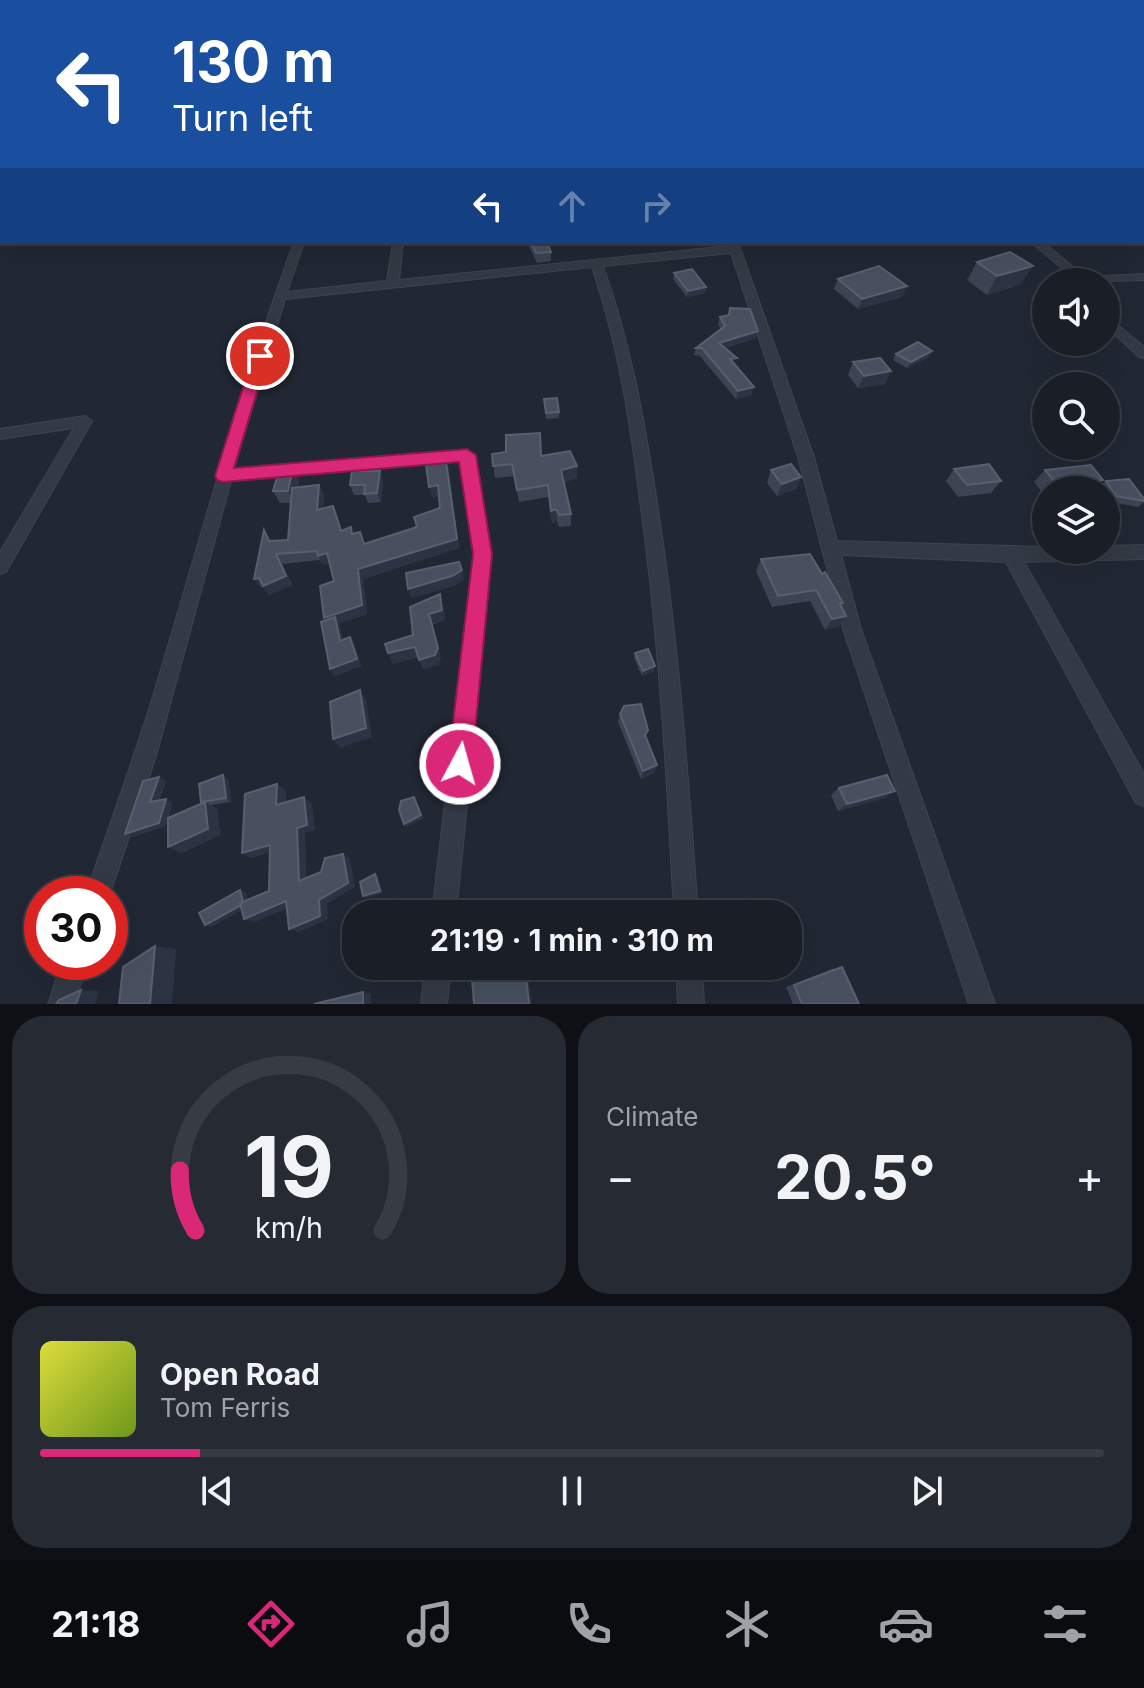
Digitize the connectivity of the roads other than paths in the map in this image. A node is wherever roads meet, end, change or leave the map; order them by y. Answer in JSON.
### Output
{"nodes":[{"id":1,"x":298,"y":244,"type":"edge"},
{"id":2,"x":398,"y":244,"type":"edge"},
{"id":3,"x":1039,"y":244,"type":"edge"},
{"id":4,"x":734,"y":245,"type":"edge"},
{"id":5,"x":596,"y":263,"type":"junction"},
{"id":6,"x":1069,"y":268,"type":"edge"},
{"id":7,"x":1144,"y":277,"type":"edge"},
{"id":8,"x":1120,"y":279,"type":"edge"},
{"id":9,"x":393,"y":282,"type":"junction"},
{"id":10,"x":279,"y":296,"type":"junction"},
{"id":11,"x":1120,"y":332,"type":"edge"},
{"id":12,"x":1144,"y":354,"type":"edge"},
{"id":13,"x":0,"y":434,"type":"edge"},
{"id":14,"x":223,"y":476,"type":"junction"},
{"id":15,"x":829,"y":548,"type":"junction"},
{"id":16,"x":1144,"y":552,"type":"edge"},
{"id":17,"x":1011,"y":555,"type":"junction"},
{"id":18,"x":0,"y":567,"type":"edge"},
{"id":19,"x":1144,"y":795,"type":"edge"},
{"id":20,"x":104,"y":876,"type":"edge"},
{"id":21,"x":446,"y":900,"type":"edge"},
{"id":22,"x":685,"y":900,"type":"edge"},
{"id":23,"x":69,"y":980,"type":"edge"},
{"id":24,"x":437,"y":980,"type":"edge"},
{"id":25,"x":690,"y":980,"type":"edge"},
{"id":26,"x":61,"y":1004,"type":"edge"},
{"id":27,"x":434,"y":1004,"type":"edge"},
{"id":28,"x":691,"y":1004,"type":"edge"},
{"id":29,"x":982,"y":1004,"type":"edge"}],
"edges":[{"from":1,"to":10,"type":"street"},
{"from":2,"to":9,"type":"street"},
{"from":3,"to":6,"type":"street"},
{"from":4,"to":5,"type":"street"},
{"from":4,"to":15,"type":"street"},
{"from":5,"to":9,"type":"street"},
{"from":5,"to":22,"type":"street"},
{"from":7,"to":8,"type":"street"},
{"from":9,"to":10,"type":"street"},
{"from":10,"to":14,"type":"street"},
{"from":11,"to":12,"type":"street"},
{"from":13,"to":18,"type":"street"},
{"from":14,"to":20,"type":"street"},
{"from":14,"to":21,"type":"street"},
{"from":15,"to":17,"type":"street"},
{"from":15,"to":29,"type":"street"},
{"from":16,"to":17,"type":"street"},
{"from":17,"to":19,"type":"street"},
{"from":23,"to":26,"type":"street"},
{"from":24,"to":27,"type":"street"},
{"from":25,"to":28,"type":"street"}]}
